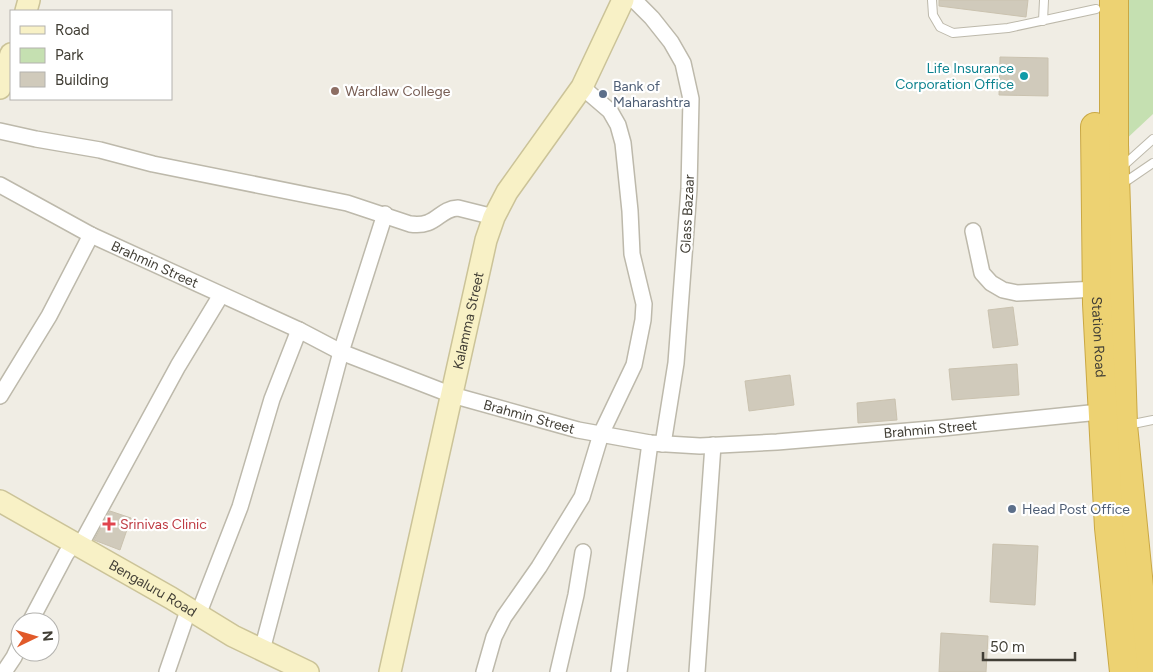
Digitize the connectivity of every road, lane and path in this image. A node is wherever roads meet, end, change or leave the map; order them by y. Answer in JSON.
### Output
{"nodes":[{"id":1,"x":622,"y":0,"type":"edge"},
{"id":2,"x":634,"y":0,"type":"edge"},
{"id":3,"x":932,"y":0,"type":"edge"},
{"id":4,"x":1044,"y":0,"type":"edge"},
{"id":5,"x":1102,"y":3,"type":"edge"},
{"id":6,"x":1043,"y":21,"type":"junction"},
{"id":7,"x":10,"y":57,"type":"edge"},
{"id":8,"x":0,"y":88,"type":"edge"},
{"id":9,"x":582,"y":88,"type":"junction"},
{"id":10,"x":0,"y":131,"type":"edge"},
{"id":11,"x":1153,"y":139,"type":"edge"},
{"id":12,"x":1153,"y":162,"type":"edge"},
{"id":13,"x":1105,"y":182,"type":"junction"},
{"id":14,"x":0,"y":186,"type":"edge"},
{"id":15,"x":385,"y":214,"type":"junction"},
{"id":16,"x":494,"y":217,"type":"junction"},
{"id":17,"x":973,"y":231,"type":"dead end"},
{"id":18,"x":91,"y":234,"type":"junction"},
{"id":19,"x":1097,"y":289,"type":"junction"},
{"id":20,"x":221,"y":296,"type":"junction"},
{"id":21,"x":299,"y":330,"type":"junction"},
{"id":22,"x":341,"y":352,"type":"junction"},
{"id":23,"x":452,"y":394,"type":"junction"},
{"id":24,"x":0,"y":396,"type":"edge"},
{"id":25,"x":1117,"y":416,"type":"junction"},
{"id":26,"x":1153,"y":420,"type":"edge"},
{"id":27,"x":601,"y":434,"type":"junction"},
{"id":28,"x":657,"y":444,"type":"junction"},
{"id":29,"x":713,"y":445,"type":"junction"},
{"id":30,"x":0,"y":501,"type":"edge"},
{"id":31,"x":77,"y":544,"type":"junction"},
{"id":32,"x":583,"y":552,"type":"dead end"},
{"id":33,"x":1147,"y":607,"type":"edge"},
{"id":34,"x":194,"y":611,"type":"junction"},
{"id":35,"x":35,"y":612,"type":"edge"},
{"id":36,"x":262,"y":650,"type":"junction"},
{"id":37,"x":167,"y":672,"type":"edge"},
{"id":38,"x":308,"y":672,"type":"edge"},
{"id":39,"x":390,"y":672,"type":"edge"},
{"id":40,"x":484,"y":672,"type":"edge"},
{"id":41,"x":558,"y":672,"type":"edge"},
{"id":42,"x":620,"y":672,"type":"edge"},
{"id":43,"x":697,"y":672,"type":"edge"},
{"id":44,"x":1124,"y":672,"type":"edge"},
{"id":45,"x":1149,"y":672,"type":"edge"}],
"edges":[{"from":1,"to":9,"type":"street","name":"Kalamma Street"},
{"from":2,"to":28,"type":"street","name":"Glass Bazaar"},
{"from":3,"to":6,"type":"lane"},
{"from":4,"to":6,"type":"lane"},
{"from":5,"to":6,"type":"lane"},
{"from":5,"to":13,"type":"highway","name":"Station Road"},
{"from":7,"to":8,"type":"street"},
{"from":9,"to":16,"type":"street","name":"Kalamma Street"},
{"from":9,"to":27,"type":"street"},
{"from":10,"to":15,"type":"street"},
{"from":11,"to":13,"type":"lane"},
{"from":12,"to":13,"type":"lane"},
{"from":13,"to":19,"type":"highway","name":"Station Road"},
{"from":13,"to":25,"type":"highway"},
{"from":14,"to":18,"type":"street","name":"Brahmin Street"},
{"from":15,"to":16,"type":"street"},
{"from":15,"to":22,"type":"street"},
{"from":16,"to":23,"type":"street","name":"Kalamma Street"},
{"from":17,"to":19,"type":"street"},
{"from":18,"to":20,"type":"street","name":"Brahmin Street"},
{"from":18,"to":24,"type":"street"},
{"from":19,"to":25,"type":"highway","name":"Station Road"},
{"from":20,"to":21,"type":"street","name":"Brahmin Street"},
{"from":20,"to":31,"type":"street"},
{"from":21,"to":22,"type":"street","name":"Brahmin Street"},
{"from":21,"to":34,"type":"street"},
{"from":22,"to":23,"type":"street","name":"Brahmin Street"},
{"from":22,"to":36,"type":"street"},
{"from":23,"to":27,"type":"street","name":"Brahmin Street"},
{"from":23,"to":39,"type":"street","name":"Kalamma Street"},
{"from":25,"to":26,"type":"lane"},
{"from":25,"to":29,"type":"street","name":"Brahmin Street"},
{"from":25,"to":33,"type":"highway"},
{"from":25,"to":44,"type":"highway","name":"Station Road"},
{"from":27,"to":28,"type":"street","name":"Brahmin Street"},
{"from":27,"to":40,"type":"street"},
{"from":28,"to":29,"type":"street","name":"Brahmin Street"},
{"from":28,"to":42,"type":"street","name":"Glass Bazaar"},
{"from":29,"to":43,"type":"street"},
{"from":30,"to":31,"type":"street","name":"Bengaluru Road"},
{"from":31,"to":34,"type":"street","name":"Bengaluru Road"},
{"from":31,"to":35,"type":"street"},
{"from":32,"to":41,"type":"street"},
{"from":33,"to":45,"type":"highway"},
{"from":34,"to":36,"type":"street","name":"Bengaluru Road"},
{"from":34,"to":37,"type":"street"},
{"from":36,"to":38,"type":"street","name":"Bengaluru Road"}]}
